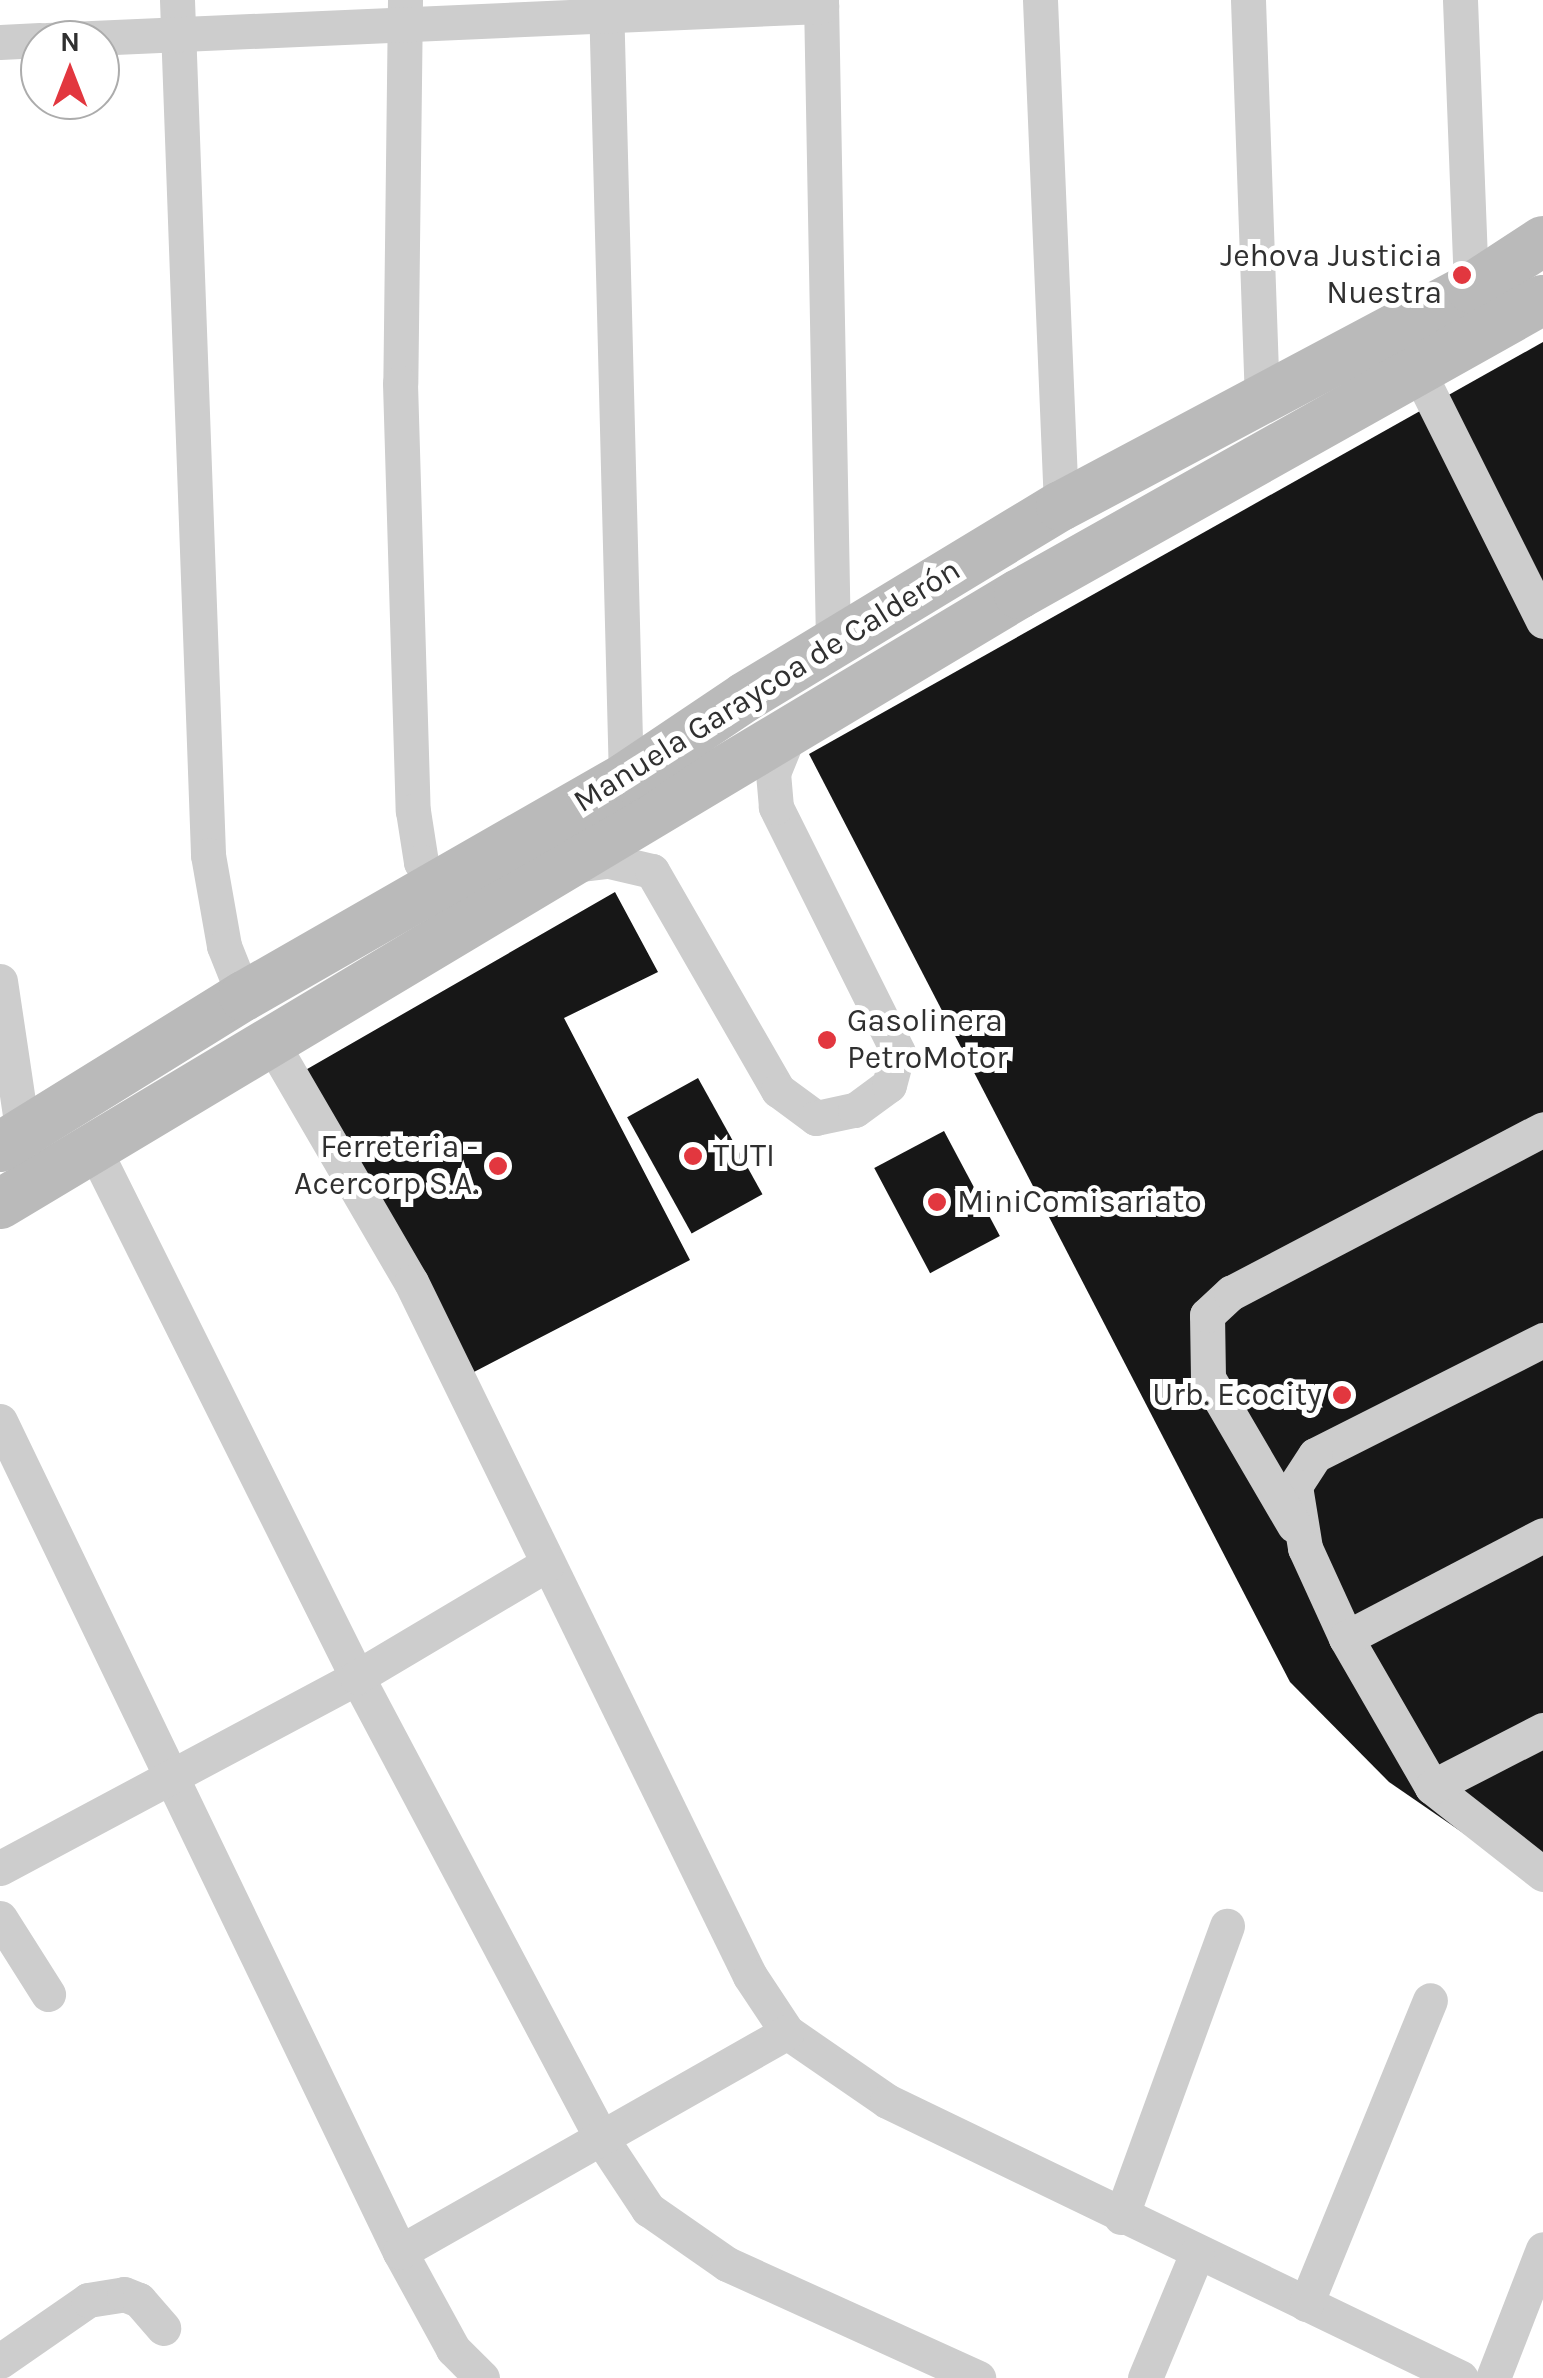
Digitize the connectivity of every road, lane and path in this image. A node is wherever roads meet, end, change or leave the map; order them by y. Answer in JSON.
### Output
{"nodes":[{"id":1,"x":177,"y":0,"type":"edge"},
{"id":2,"x":1040,"y":0,"type":"edge"},
{"id":3,"x":1248,"y":0,"type":"edge"},
{"id":4,"x":1460,"y":0,"type":"edge"},
{"id":5,"x":821,"y":3,"type":"edge"},
{"id":6,"x":606,"y":7,"type":"edge"},
{"id":7,"x":405,"y":12,"type":"edge"},
{"id":8,"x":178,"y":36,"type":"junction"},
{"id":9,"x":120,"y":38,"type":"edge"},
{"id":10,"x":1543,"y":241,"type":"edge"},
{"id":11,"x":1471,"y":288,"type":"junction"},
{"id":12,"x":1543,"y":300,"type":"edge"},
{"id":13,"x":1420,"y":375,"type":"junction"},
{"id":14,"x":1262,"y":398,"type":"junction"},
{"id":15,"x":1062,"y":506,"type":"junction"},
{"id":16,"x":1543,"y":621,"type":"edge"},
{"id":17,"x":833,"y":642,"type":"junction"},
{"id":18,"x":789,"y":734,"type":"junction"},
{"id":19,"x":626,"y":776,"type":"junction"},
{"id":20,"x":568,"y":866,"type":"junction"},
{"id":21,"x":450,"y":905,"type":"junction"},
{"id":22,"x":0,"y":981,"type":"edge"},
{"id":23,"x":244,"y":996,"type":"junction"},
{"id":24,"x":270,"y":1040,"type":"junction"},
{"id":25,"x":1543,"y":1129,"type":"edge"},
{"id":26,"x":12,"y":1140,"type":"edge"},
{"id":27,"x":94,"y":1149,"type":"junction"},
{"id":28,"x":0,"y":1204,"type":"edge"},
{"id":29,"x":1543,"y":1340,"type":"edge"},
{"id":30,"x":0,"y":1420,"type":"edge"},
{"id":31,"x":1543,"y":1536,"type":"edge"},
{"id":32,"x":1302,"y":1539,"type":"junction"},
{"id":33,"x":548,"y":1564,"type":"junction"},
{"id":34,"x":1346,"y":1638,"type":"junction"},
{"id":35,"x":357,"y":1677,"type":"junction"},
{"id":36,"x":1543,"y":1730,"type":"edge"},
{"id":37,"x":172,"y":1772,"type":"junction"},
{"id":38,"x":1432,"y":1787,"type":"junction"},
{"id":39,"x":0,"y":1868,"type":"edge"},
{"id":40,"x":1543,"y":1874,"type":"edge"},
{"id":41,"x":0,"y":1918,"type":"edge"},
{"id":42,"x":1226,"y":1926,"type":"dead end"},
{"id":43,"x":48,"y":1994,"type":"dead end"},
{"id":44,"x":1430,"y":2000,"type":"dead end"},
{"id":45,"x":787,"y":2032,"type":"junction"},
{"id":46,"x":603,"y":2140,"type":"junction"},
{"id":47,"x":1122,"y":2217,"type":"junction"},
{"id":48,"x":1543,"y":2248,"type":"edge"},
{"id":49,"x":400,"y":2252,"type":"junction"},
{"id":50,"x":1197,"y":2253,"type":"junction"},
{"id":51,"x":1306,"y":2304,"type":"junction"},
{"id":52,"x":163,"y":2328,"type":"dead end"},
{"id":53,"x":0,"y":2361,"type":"edge"},
{"id":54,"x":482,"y":2378,"type":"edge"},
{"id":55,"x":978,"y":2378,"type":"edge"},
{"id":56,"x":1145,"y":2378,"type":"edge"},
{"id":57,"x":1461,"y":2378,"type":"edge"},
{"id":58,"x":1492,"y":2378,"type":"edge"}],
"edges":[{"from":1,"to":8,"type":"street"},
{"from":2,"to":15,"type":"street"},
{"from":3,"to":14,"type":"street"},
{"from":4,"to":11,"type":"street"},
{"from":5,"to":6,"type":"street"},
{"from":5,"to":17,"type":"street"},
{"from":6,"to":7,"type":"street"},
{"from":6,"to":19,"type":"street"},
{"from":7,"to":8,"type":"street"},
{"from":7,"to":21,"type":"street"},
{"from":8,"to":9,"type":"street"},
{"from":8,"to":23,"type":"street"},
{"from":10,"to":11,"type":"street","name":"Manuela Garaycoa de Calderón"},
{"from":11,"to":14,"type":"street","name":"Manuela Garaycoa de Calderón"},
{"from":12,"to":13,"type":"street","name":"Manuela Garaycoa de Calderón"},
{"from":13,"to":16,"type":"street"},
{"from":13,"to":18,"type":"street","name":"Manuela Garaycoa de Calderón"},
{"from":14,"to":15,"type":"street","name":"Manuela Garaycoa de Calderón"},
{"from":15,"to":17,"type":"street","name":"Manuela Garaycoa de Calderón"},
{"from":17,"to":19,"type":"street","name":"Manuela Garaycoa de Calderón","bridge":true},
{"from":18,"to":20,"type":"street","name":"Manuela Garaycoa de Calderón"},
{"from":18,"to":20,"type":"street"},
{"from":19,"to":21,"type":"street","name":"Manuela Garaycoa de Calderón","bridge":true},
{"from":20,"to":21,"type":"street","name":"Manuela Garaycoa de Calderón"},
{"from":21,"to":23,"type":"street","name":"Manuela Garaycoa de Calderón","bridge":true},
{"from":21,"to":24,"type":"street","name":"Manuela Garaycoa de Calderón"},
{"from":22,"to":26,"type":"street"},
{"from":23,"to":26,"type":"street","name":"Manuela Garaycoa de Calderón","bridge":true},
{"from":24,"to":27,"type":"street","name":"Manuela Garaycoa de Calderón"},
{"from":24,"to":33,"type":"street"},
{"from":25,"to":32,"type":"street"},
{"from":27,"to":28,"type":"street","name":"Manuela Garaycoa de Calderón"},
{"from":27,"to":35,"type":"street"},
{"from":29,"to":32,"type":"street"},
{"from":30,"to":37,"type":"street"},
{"from":31,"to":34,"type":"street"},
{"from":32,"to":34,"type":"street"},
{"from":33,"to":35,"type":"street"},
{"from":33,"to":45,"type":"street"},
{"from":34,"to":38,"type":"street"},
{"from":35,"to":37,"type":"street"},
{"from":35,"to":46,"type":"street"},
{"from":36,"to":38,"type":"street"},
{"from":37,"to":39,"type":"street"},
{"from":37,"to":49,"type":"street"},
{"from":38,"to":40,"type":"street"},
{"from":41,"to":43,"type":"street"},
{"from":42,"to":47,"type":"street"},
{"from":44,"to":51,"type":"street"},
{"from":45,"to":46,"type":"street"},
{"from":45,"to":47,"type":"street"},
{"from":46,"to":49,"type":"street"},
{"from":46,"to":55,"type":"street"},
{"from":47,"to":50,"type":"street"},
{"from":48,"to":58,"type":"street"},
{"from":49,"to":54,"type":"street"},
{"from":50,"to":51,"type":"street"},
{"from":50,"to":56,"type":"street"},
{"from":51,"to":57,"type":"street"},
{"from":52,"to":53,"type":"street"}]}
